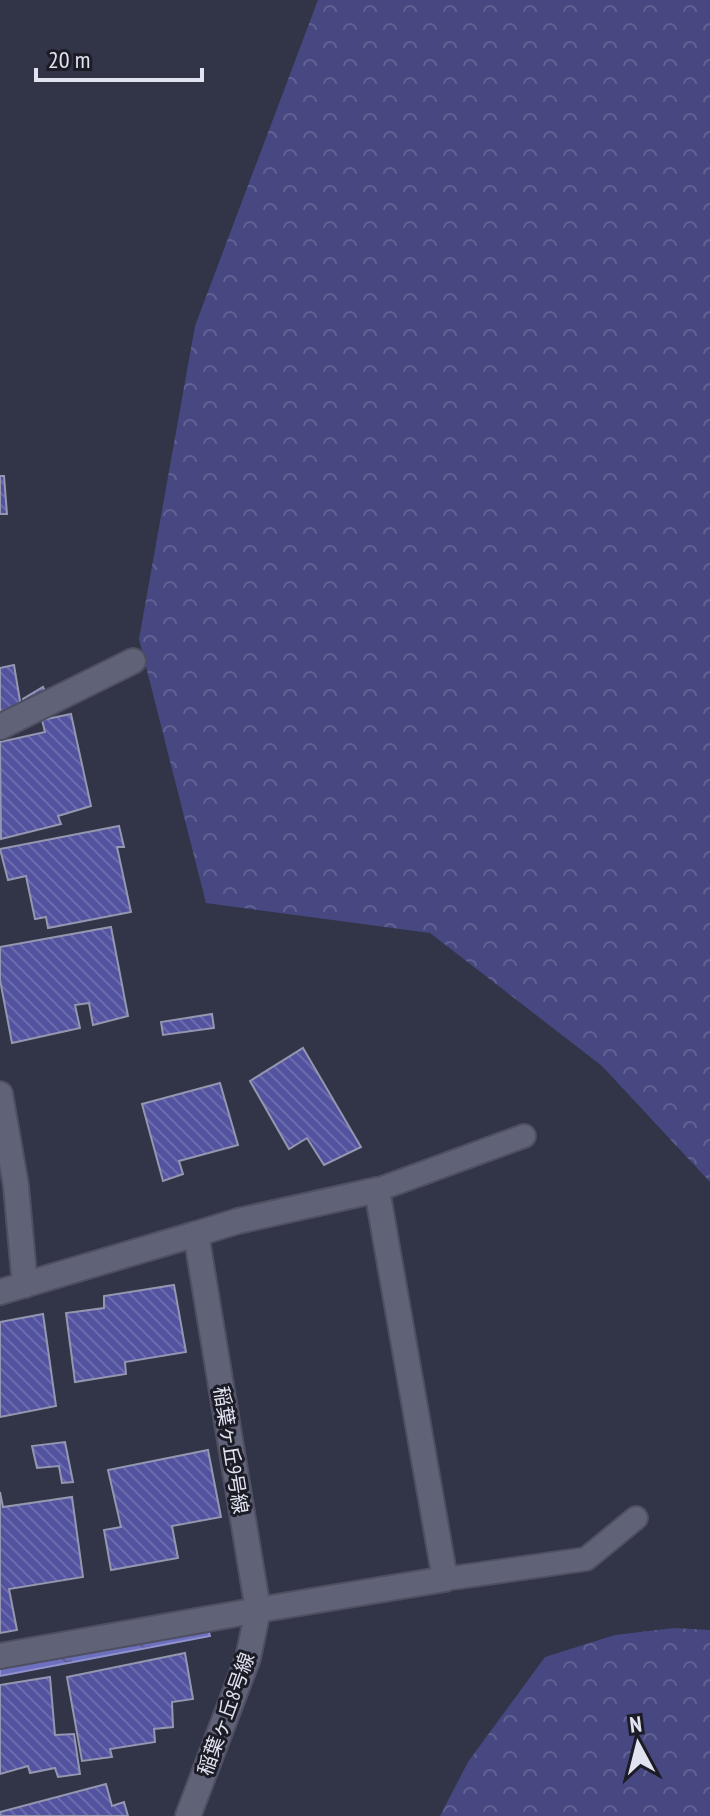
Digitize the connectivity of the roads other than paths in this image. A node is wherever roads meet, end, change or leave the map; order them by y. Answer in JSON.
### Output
{"nodes":[{"id":1,"x":133,"y":661,"type":"dead end"},
{"id":2,"x":0,"y":727,"type":"edge"},
{"id":3,"x":0,"y":1094,"type":"edge"},
{"id":4,"x":524,"y":1136,"type":"dead end"},
{"id":5,"x":377,"y":1190,"type":"junction"},
{"id":6,"x":196,"y":1234,"type":"junction"},
{"id":7,"x":25,"y":1285,"type":"junction"},
{"id":8,"x":0,"y":1292,"type":"edge"},
{"id":9,"x":636,"y":1518,"type":"dead end"},
{"id":10,"x":445,"y":1579,"type":"junction"},
{"id":11,"x":258,"y":1610,"type":"junction"},
{"id":12,"x":0,"y":1656,"type":"edge"},
{"id":13,"x":188,"y":1816,"type":"edge"}],
"edges":[{"from":1,"to":2,"type":"street"},
{"from":3,"to":7,"type":"street"},
{"from":4,"to":5,"type":"lane"},
{"from":5,"to":6,"type":"street"},
{"from":5,"to":10,"type":"street"},
{"from":6,"to":7,"type":"street"},
{"from":6,"to":11,"type":"street","name":"稲葉ヶ丘9号線"},
{"from":7,"to":8,"type":"street"},
{"from":9,"to":10,"type":"lane"},
{"from":10,"to":11,"type":"street"},
{"from":11,"to":12,"type":"street"},
{"from":11,"to":13,"type":"street","name":"稲葉ヶ丘8号線"}]}
